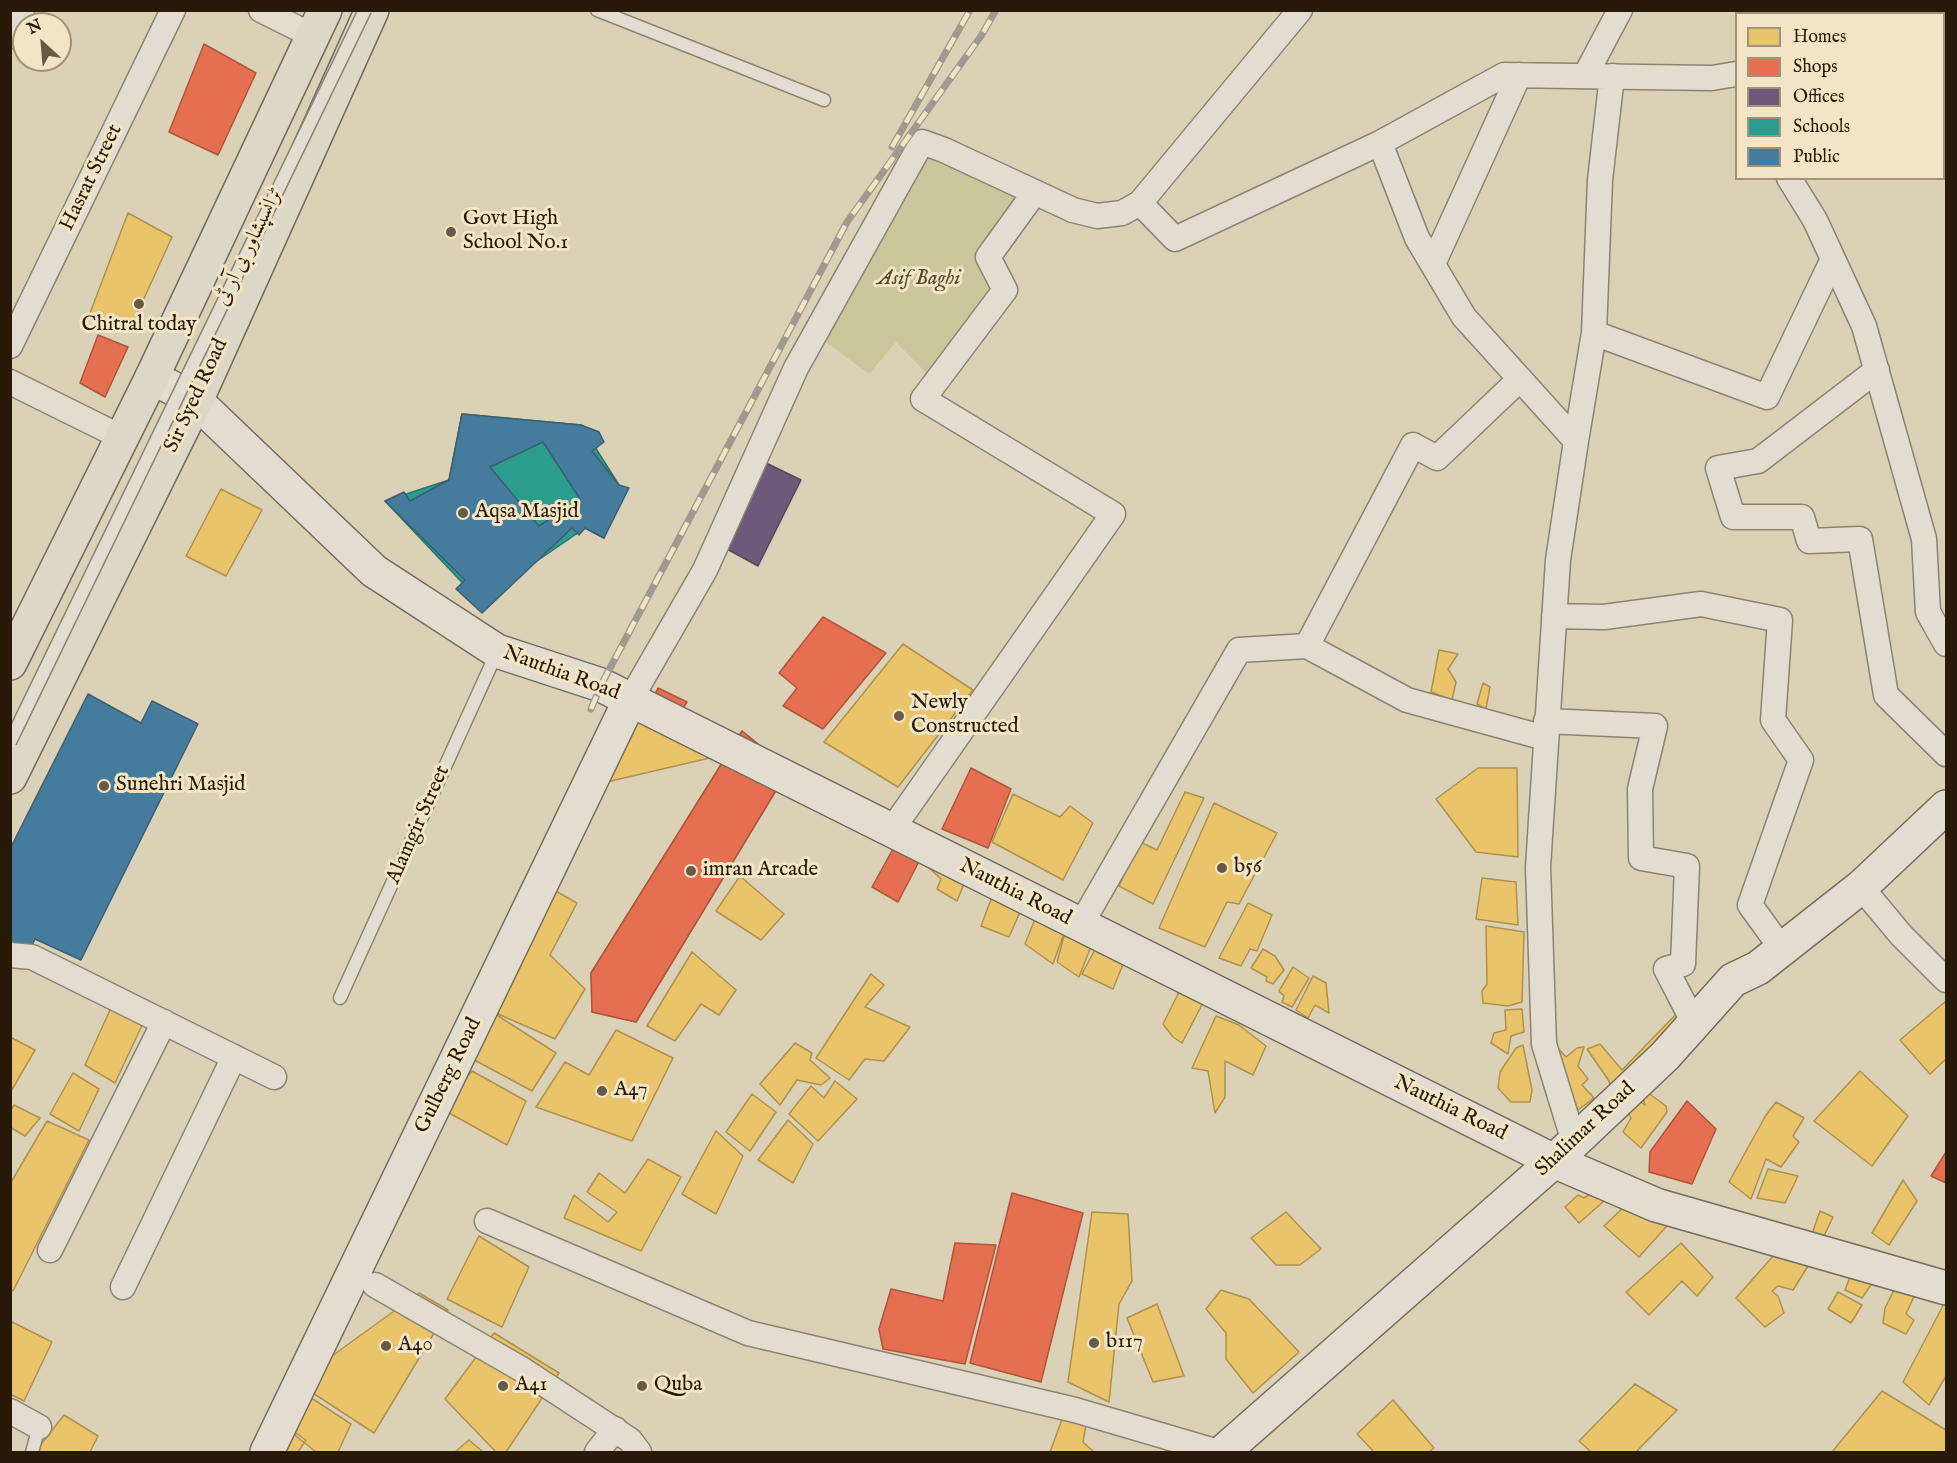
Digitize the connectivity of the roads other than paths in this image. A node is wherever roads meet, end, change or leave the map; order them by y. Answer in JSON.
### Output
{"nodes":[{"id":1,"x":22,"y":10,"type":"edge"},
{"id":2,"x":173,"y":10,"type":"edge"},
{"id":3,"x":261,"y":10,"type":"edge"},
{"id":4,"x":365,"y":10,"type":"edge"},
{"id":5,"x":372,"y":10,"type":"edge"},
{"id":6,"x":597,"y":10,"type":"edge"},
{"id":7,"x":1300,"y":10,"type":"edge"},
{"id":8,"x":1620,"y":10,"type":"edge"},
{"id":9,"x":319,"y":23,"type":"edge"},
{"id":10,"x":10,"y":36,"type":"edge"},
{"id":11,"x":1519,"y":75,"type":"junction"},
{"id":12,"x":1585,"y":76,"type":"junction"},
{"id":13,"x":1612,"y":76,"type":"junction"},
{"id":14,"x":1733,"y":81,"type":"edge"},
{"id":15,"x":824,"y":100,"type":"dead end"},
{"id":16,"x":1380,"y":143,"type":"junction"},
{"id":17,"x":1790,"y":180,"type":"edge"},
{"id":18,"x":1035,"y":192,"type":"junction"},
{"id":19,"x":1140,"y":203,"type":"junction"},
{"id":20,"x":1833,"y":259,"type":"junction"},
{"id":21,"x":1433,"y":264,"type":"junction"},
{"id":22,"x":1594,"y":333,"type":"junction"},
{"id":23,"x":10,"y":346,"type":"edge"},
{"id":24,"x":1877,"y":370,"type":"junction"},
{"id":25,"x":152,"y":377,"type":"junction"},
{"id":26,"x":1520,"y":379,"type":"junction"},
{"id":27,"x":10,"y":382,"type":"edge"},
{"id":28,"x":196,"y":401,"type":"junction"},
{"id":29,"x":121,"y":437,"type":"junction"},
{"id":30,"x":1575,"y":441,"type":"junction"},
{"id":31,"x":1554,"y":616,"type":"junction"},
{"id":32,"x":1947,"y":644,"type":"edge"},
{"id":33,"x":1307,"y":646,"type":"junction"},
{"id":34,"x":497,"y":651,"type":"junction"},
{"id":35,"x":10,"y":663,"type":"edge"},
{"id":36,"x":630,"y":700,"type":"junction"},
{"id":37,"x":1546,"y":729,"type":"junction"},
{"id":38,"x":10,"y":742,"type":"edge"},
{"id":39,"x":1947,"y":754,"type":"edge"},
{"id":40,"x":10,"y":777,"type":"edge"},
{"id":41,"x":1947,"y":807,"type":"edge"},
{"id":42,"x":891,"y":831,"type":"junction"},
{"id":43,"x":1861,"y":887,"type":"junction"},
{"id":44,"x":1080,"y":926,"type":"junction"},
{"id":45,"x":1782,"y":950,"type":"junction"},
{"id":46,"x":10,"y":955,"type":"edge"},
{"id":47,"x":1947,"y":980,"type":"edge"},
{"id":48,"x":340,"y":998,"type":"dead end"},
{"id":49,"x":164,"y":1022,"type":"junction"},
{"id":50,"x":1694,"y":1023,"type":"junction"},
{"id":51,"x":234,"y":1057,"type":"junction"},
{"id":52,"x":274,"y":1077,"type":"dead end"},
{"id":53,"x":1564,"y":1152,"type":"junction"},
{"id":54,"x":487,"y":1221,"type":"dead end"},
{"id":55,"x":50,"y":1250,"type":"dead end"},
{"id":56,"x":375,"y":1285,"type":"dead end"},
{"id":57,"x":123,"y":1287,"type":"dead end"},
{"id":58,"x":1947,"y":1288,"type":"edge"},
{"id":59,"x":10,"y":1411,"type":"edge"},
{"id":60,"x":39,"y":1427,"type":"joint"},
{"id":61,"x":615,"y":1429,"type":"junction"},
{"id":62,"x":1229,"y":1450,"type":"edge"},
{"id":63,"x":32,"y":1452,"type":"edge"},
{"id":64,"x":267,"y":1452,"type":"edge"},
{"id":65,"x":597,"y":1452,"type":"edge"},
{"id":66,"x":639,"y":1452,"type":"edge"}],
"edges":[{"from":1,"to":10,"type":"street"},
{"from":2,"to":23,"type":"street","name":"Hasrat Street"},
{"from":3,"to":9,"type":"street"},
{"from":4,"to":38,"type":"lane","name":"ٹرانسپشاور بی آر ٹی","bridge":true},
{"from":5,"to":28,"type":"main road","name":"Sir Syed Road"},
{"from":6,"to":15,"type":"lane"},
{"from":7,"to":19,"type":"street"},
{"from":8,"to":12,"type":"street"},
{"from":9,"to":25,"type":"main road"},
{"from":11,"to":12,"type":"street"},
{"from":11,"to":16,"type":"street"},
{"from":11,"to":21,"type":"street"},
{"from":12,"to":13,"type":"street"},
{"from":13,"to":14,"type":"street"},
{"from":13,"to":22,"type":"street"},
{"from":16,"to":19,"type":"street"},
{"from":16,"to":21,"type":"street"},
{"from":17,"to":20,"type":"street"},
{"from":18,"to":19,"type":"street"},
{"from":18,"to":36,"type":"street"},
{"from":18,"to":42,"type":"street"},
{"from":20,"to":22,"type":"street"},
{"from":20,"to":24,"type":"street"},
{"from":21,"to":26,"type":"street"},
{"from":22,"to":30,"type":"street"},
{"from":24,"to":32,"type":"street"},
{"from":24,"to":39,"type":"street"},
{"from":25,"to":28,"type":"main road","name":"Nauthia Road"},
{"from":25,"to":29,"type":"main road"},
{"from":26,"to":30,"type":"street"},
{"from":26,"to":33,"type":"street"},
{"from":27,"to":29,"type":"street"},
{"from":28,"to":34,"type":"main road","name":"Nauthia Road"},
{"from":28,"to":40,"type":"main road","name":"Sir Syed Road"},
{"from":29,"to":35,"type":"main road"},
{"from":30,"to":31,"type":"street"},
{"from":31,"to":37,"type":"street"},
{"from":31,"to":45,"type":"street"},
{"from":33,"to":37,"type":"street"},
{"from":33,"to":44,"type":"street"},
{"from":34,"to":36,"type":"main road","name":"Nauthia Road"},
{"from":34,"to":48,"type":"lane","name":"Alamgir Street"},
{"from":36,"to":42,"type":"main road","name":"Nauthia Road"},
{"from":36,"to":64,"type":"main road","name":"Gulberg Road"},
{"from":37,"to":50,"type":"street"},
{"from":37,"to":53,"type":"street"},
{"from":41,"to":43,"type":"main road","name":"Shalimar Road"},
{"from":42,"to":44,"type":"main road","name":"Nauthia Road"},
{"from":43,"to":45,"type":"main road","name":"Shalimar Road"},
{"from":43,"to":47,"type":"street"},
{"from":44,"to":53,"type":"main road","name":"Nauthia Road"},
{"from":45,"to":50,"type":"main road","name":"Shalimar Road"},
{"from":46,"to":49,"type":"street"},
{"from":49,"to":51,"type":"street"},
{"from":49,"to":55,"type":"street"},
{"from":50,"to":53,"type":"main road","name":"Shalimar Road"},
{"from":51,"to":52,"type":"street"},
{"from":51,"to":57,"type":"street"},
{"from":53,"to":58,"type":"main road","name":"Nauthia Road"},
{"from":53,"to":62,"type":"main road","name":"Shalimar Road"},
{"from":54,"to":62,"type":"street"},
{"from":56,"to":61,"type":"street"},
{"from":59,"to":60,"type":"street"},
{"from":60,"to":63,"type":"lane"},
{"from":61,"to":65,"type":"street"},
{"from":61,"to":66,"type":"street"}]}
